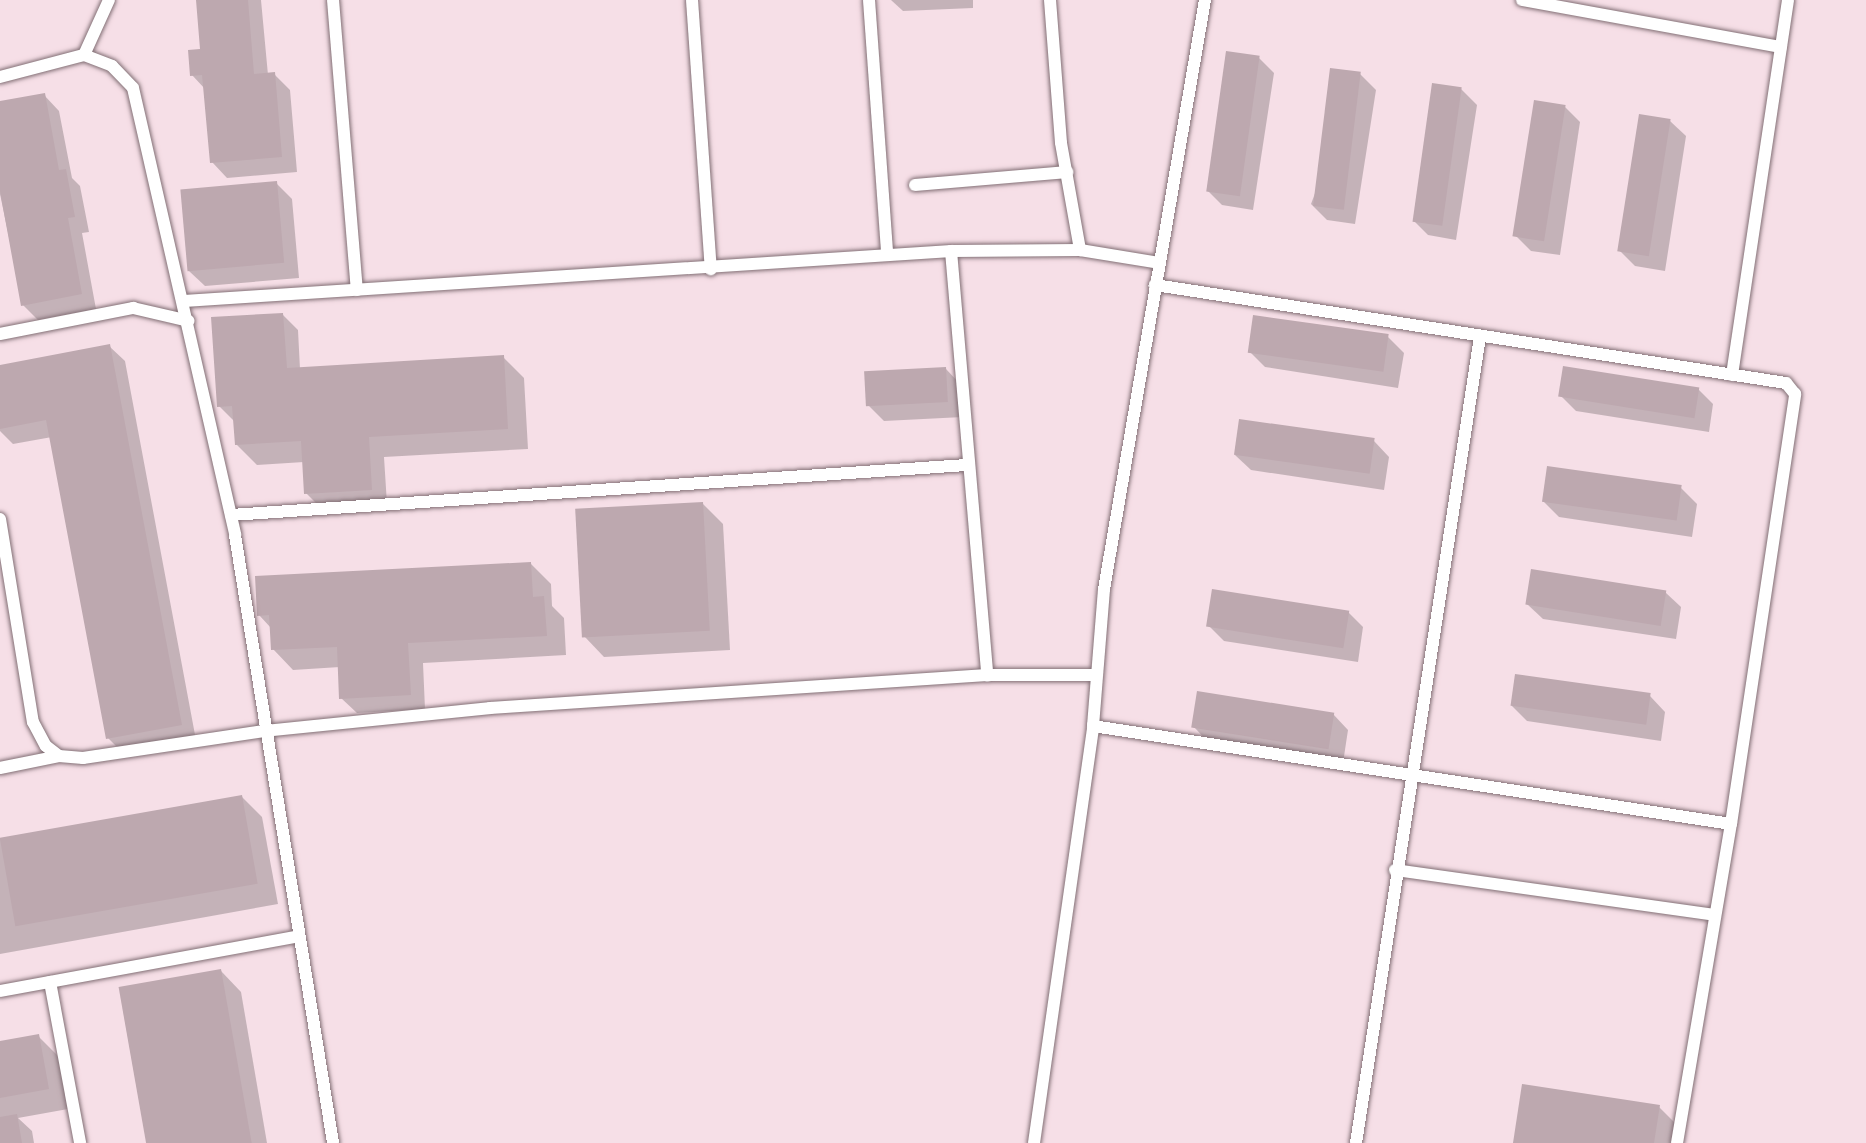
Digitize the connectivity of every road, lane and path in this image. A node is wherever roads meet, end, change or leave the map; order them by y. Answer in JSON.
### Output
{"nodes":[{"id":1,"x":109,"y":0,"type":"edge"},
{"id":2,"x":333,"y":0,"type":"edge"},
{"id":3,"x":692,"y":0,"type":"edge"},
{"id":4,"x":869,"y":0,"type":"edge"},
{"id":5,"x":1050,"y":0,"type":"edge"},
{"id":6,"x":1205,"y":0,"type":"edge"},
{"id":7,"x":1522,"y":0,"type":"edge"},
{"id":8,"x":1788,"y":0,"type":"edge"},
{"id":9,"x":1781,"y":47,"type":"junction"},
{"id":10,"x":84,"y":55,"type":"junction"},
{"id":11,"x":0,"y":77,"type":"edge"},
{"id":12,"x":1067,"y":172,"type":"junction"},
{"id":13,"x":915,"y":185,"type":"dead end"},
{"id":14,"x":1080,"y":250,"type":"junction"},
{"id":15,"x":887,"y":251,"type":"junction"},
{"id":16,"x":951,"y":251,"type":"junction"},
{"id":17,"x":1159,"y":263,"type":"junction"},
{"id":18,"x":711,"y":269,"type":"junction"},
{"id":19,"x":1155,"y":285,"type":"junction"},
{"id":20,"x":357,"y":290,"type":"junction"},
{"id":21,"x":184,"y":301,"type":"junction"},
{"id":22,"x":189,"y":321,"type":"junction"},
{"id":23,"x":0,"y":334,"type":"edge"},
{"id":24,"x":1480,"y":336,"type":"junction"},
{"id":25,"x":1732,"y":375,"type":"junction"},
{"id":26,"x":967,"y":465,"type":"junction"},
{"id":27,"x":231,"y":515,"type":"junction"},
{"id":28,"x":0,"y":519,"type":"edge"},
{"id":29,"x":987,"y":675,"type":"junction"},
{"id":30,"x":1094,"y":675,"type":"junction"},
{"id":31,"x":1093,"y":726,"type":"junction"},
{"id":32,"x":264,"y":731,"type":"junction"},
{"id":33,"x":59,"y":756,"type":"junction"},
{"id":34,"x":0,"y":768,"type":"edge"},
{"id":35,"x":1409,"y":776,"type":"junction"},
{"id":36,"x":1731,"y":824,"type":"junction"},
{"id":37,"x":1395,"y":870,"type":"junction"},
{"id":38,"x":1714,"y":915,"type":"junction"},
{"id":39,"x":299,"y":936,"type":"junction"},
{"id":40,"x":50,"y":982,"type":"junction"},
{"id":41,"x":0,"y":991,"type":"edge"},
{"id":42,"x":80,"y":1143,"type":"edge"},
{"id":43,"x":333,"y":1143,"type":"edge"},
{"id":44,"x":1034,"y":1143,"type":"edge"},
{"id":45,"x":1356,"y":1143,"type":"edge"},
{"id":46,"x":1677,"y":1143,"type":"edge"}],
"edges":[{"from":1,"to":10,"type":"lane"},
{"from":2,"to":20,"type":"lane"},
{"from":3,"to":18,"type":"lane"},
{"from":4,"to":15,"type":"lane"},
{"from":5,"to":12,"type":"lane"},
{"from":6,"to":17,"type":"lane"},
{"from":7,"to":9,"type":"lane"},
{"from":8,"to":9,"type":"lane"},
{"from":9,"to":25,"type":"lane"},
{"from":10,"to":11,"type":"lane"},
{"from":10,"to":21,"type":"lane"},
{"from":12,"to":13,"type":"lane"},
{"from":12,"to":14,"type":"lane"},
{"from":14,"to":16,"type":"lane"},
{"from":14,"to":17,"type":"lane"},
{"from":15,"to":16,"type":"lane"},
{"from":15,"to":18,"type":"lane"},
{"from":16,"to":26,"type":"lane"},
{"from":17,"to":19,"type":"lane"},
{"from":18,"to":20,"type":"lane"},
{"from":19,"to":24,"type":"lane"},
{"from":19,"to":30,"type":"lane"},
{"from":20,"to":21,"type":"lane"},
{"from":21,"to":22,"type":"lane"},
{"from":22,"to":23,"type":"lane"},
{"from":22,"to":27,"type":"lane"},
{"from":24,"to":25,"type":"lane"},
{"from":24,"to":35,"type":"lane"},
{"from":25,"to":36,"type":"lane"},
{"from":26,"to":27,"type":"lane"},
{"from":26,"to":29,"type":"lane"},
{"from":27,"to":32,"type":"lane"},
{"from":28,"to":33,"type":"lane"},
{"from":29,"to":30,"type":"lane"},
{"from":29,"to":32,"type":"lane"},
{"from":30,"to":31,"type":"lane"},
{"from":31,"to":35,"type":"lane"},
{"from":31,"to":44,"type":"lane"},
{"from":32,"to":33,"type":"lane"},
{"from":32,"to":39,"type":"lane"},
{"from":33,"to":34,"type":"lane"},
{"from":35,"to":36,"type":"lane"},
{"from":35,"to":37,"type":"lane"},
{"from":36,"to":38,"type":"lane"},
{"from":37,"to":38,"type":"lane"},
{"from":37,"to":45,"type":"lane"},
{"from":38,"to":46,"type":"lane"},
{"from":39,"to":40,"type":"lane"},
{"from":39,"to":43,"type":"lane"},
{"from":40,"to":41,"type":"lane"},
{"from":40,"to":42,"type":"lane"}]}
